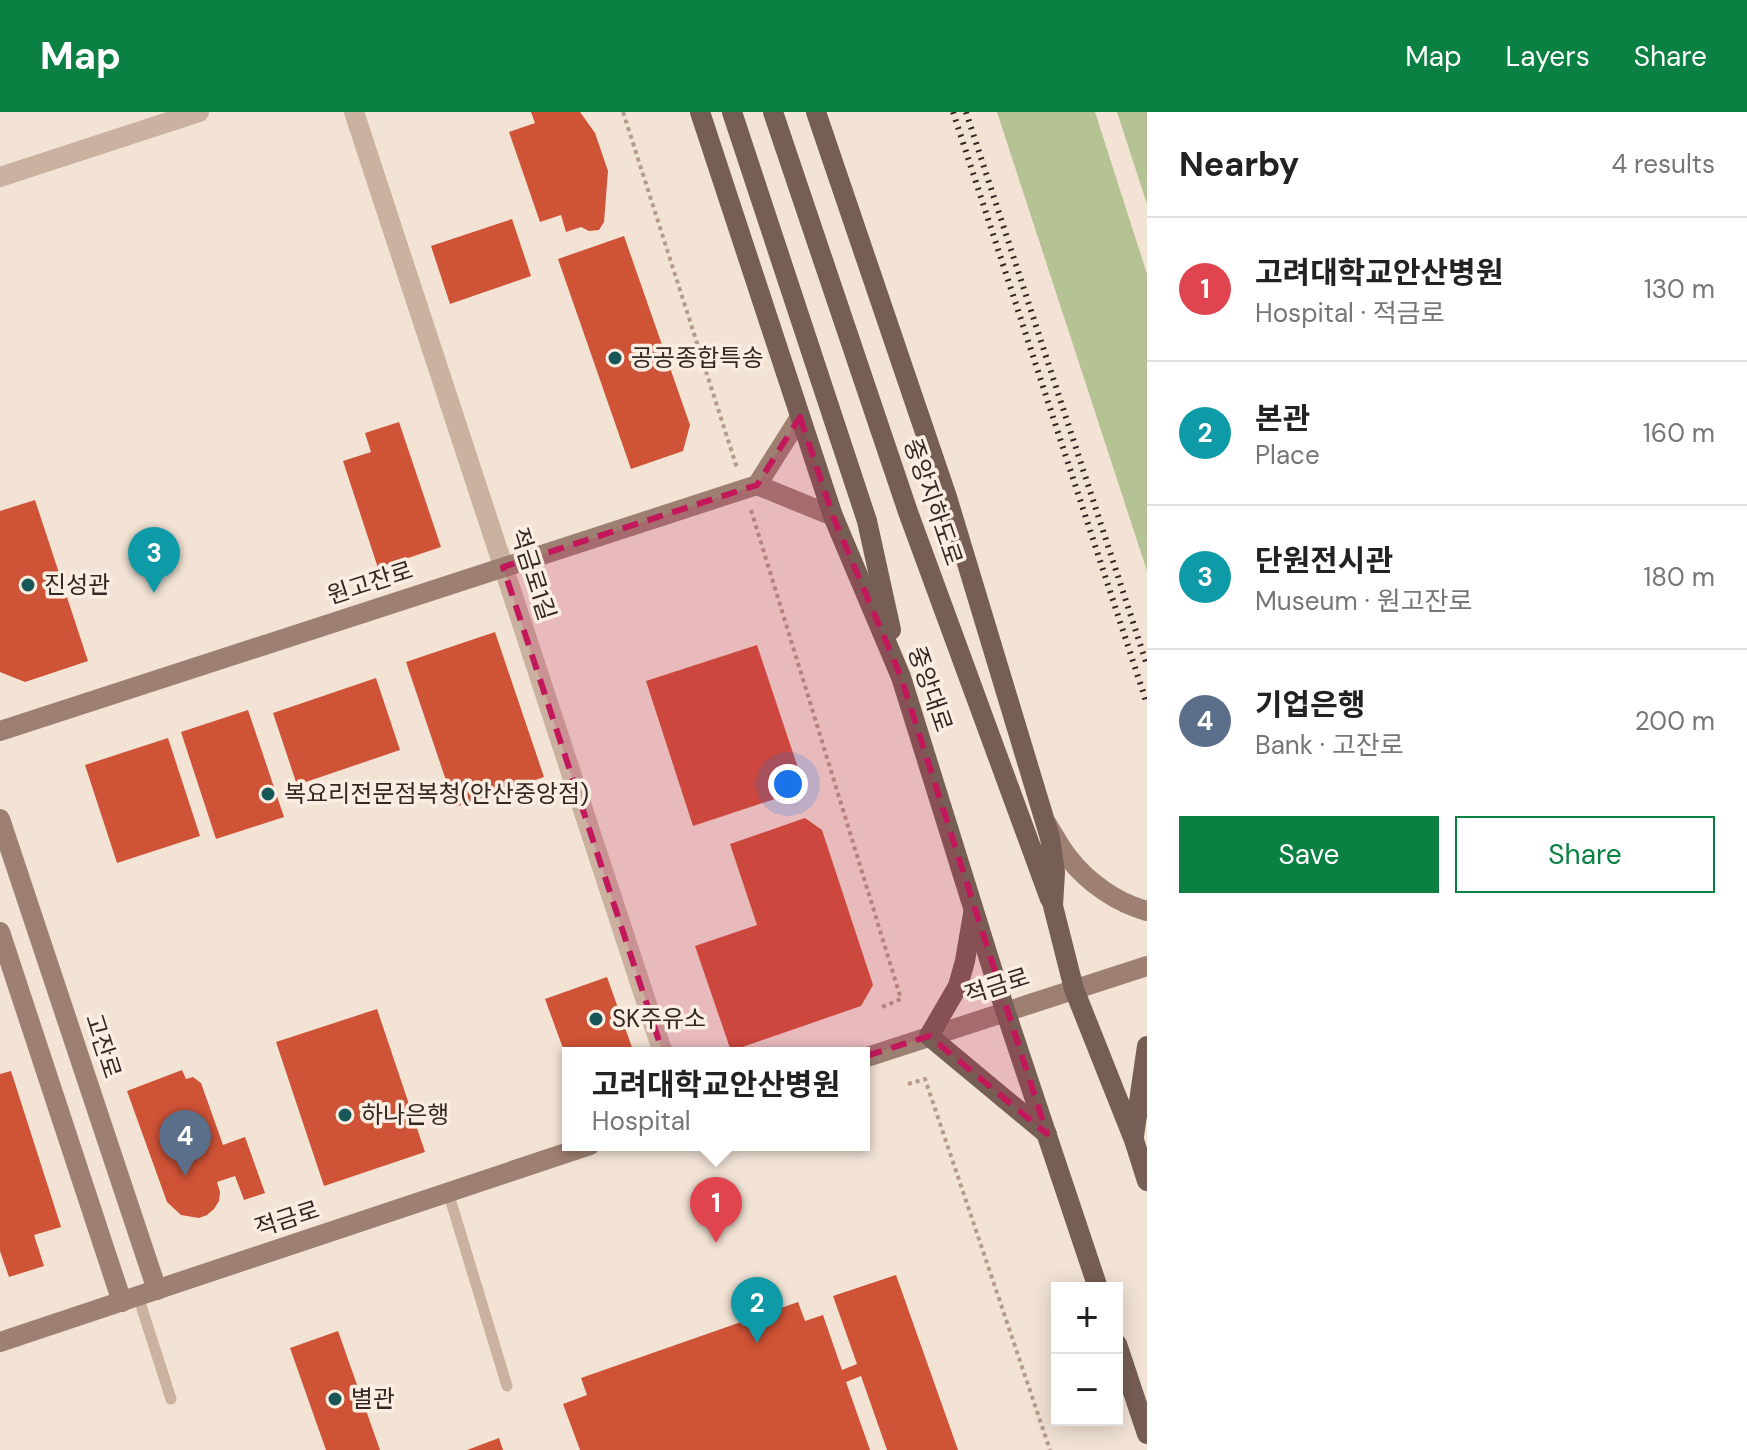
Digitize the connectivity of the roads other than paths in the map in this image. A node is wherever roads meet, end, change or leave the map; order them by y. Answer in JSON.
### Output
{"nodes":[{"id":1,"x":199,"y":112,"type":"edge"},
{"id":2,"x":354,"y":112,"type":"edge"},
{"id":3,"x":700,"y":112,"type":"edge"},
{"id":4,"x":732,"y":112,"type":"edge"},
{"id":5,"x":773,"y":112,"type":"edge"},
{"id":6,"x":816,"y":112,"type":"edge"},
{"id":7,"x":0,"y":177,"type":"edge"},
{"id":8,"x":800,"y":417,"type":"junction"},
{"id":9,"x":750,"y":487,"type":"junction"},
{"id":10,"x":833,"y":516,"type":"junction"},
{"id":11,"x":503,"y":567,"type":"junction"},
{"id":12,"x":901,"y":677,"type":"junction"},
{"id":13,"x":0,"y":731,"type":"edge"},
{"id":14,"x":0,"y":819,"type":"edge"},
{"id":15,"x":1045,"y":821,"type":"junction"},
{"id":16,"x":1053,"y":906,"type":"junction"},
{"id":17,"x":974,"y":910,"type":"junction"},
{"id":18,"x":1147,"y":911,"type":"edge"},
{"id":19,"x":0,"y":932,"type":"edge"},
{"id":20,"x":1147,"y":966,"type":"edge"},
{"id":21,"x":1074,"y":989,"type":"junction"},
{"id":22,"x":1005,"y":1010,"type":"junction"},
{"id":23,"x":929,"y":1036,"type":"junction"},
{"id":24,"x":1147,"y":1046,"type":"edge"},
{"id":25,"x":661,"y":1047,"type":"edge"},
{"id":26,"x":870,"y":1056,"type":"edge"},
{"id":27,"x":1047,"y":1134,"type":"junction"},
{"id":28,"x":1134,"y":1140,"type":"junction"},
{"id":29,"x":572,"y":1151,"type":"edge"},
{"id":30,"x":1147,"y":1181,"type":"edge"},
{"id":31,"x":448,"y":1192,"type":"junction"},
{"id":32,"x":1096,"y":1282,"type":"edge"},
{"id":33,"x":139,"y":1296,"type":"junction"},
{"id":34,"x":0,"y":1342,"type":"edge"},
{"id":35,"x":1120,"y":1354,"type":"edge"},
{"id":36,"x":507,"y":1386,"type":"dead end"},
{"id":37,"x":171,"y":1399,"type":"dead end"},
{"id":38,"x":1147,"y":1434,"type":"edge"}],
"edges":[{"from":1,"to":7,"type":"street"},
{"from":2,"to":11,"type":"street","name":"적금로1길"},
{"from":3,"to":8,"type":"main road","name":"중앙대로"},
{"from":4,"to":12,"type":"main road"},
{"from":5,"to":16,"type":"main road","name":"중앙지하도로"},
{"from":6,"to":15,"type":"main road"},
{"from":8,"to":9,"type":"street"},
{"from":8,"to":10,"type":"main road","name":"중앙대로"},
{"from":9,"to":10,"type":"street"},
{"from":9,"to":11,"type":"street","name":"원고잔로"},
{"from":10,"to":12,"type":"main road","name":"중앙대로"},
{"from":11,"to":13,"type":"street","name":"원고잔로"},
{"from":11,"to":25,"type":"street","name":"적금로1길"},
{"from":12,"to":17,"type":"main road","name":"중앙대로"},
{"from":14,"to":33,"type":"street","name":"고잔로"},
{"from":15,"to":16,"type":"main road"},
{"from":15,"to":18,"type":"street"},
{"from":16,"to":21,"type":"main road"},
{"from":17,"to":22,"type":"main road","name":"중앙대로"},
{"from":17,"to":23,"type":"main road"},
{"from":19,"to":33,"type":"street"},
{"from":20,"to":21,"type":"street","name":"적금로"},
{"from":21,"to":22,"type":"street","name":"적금로"},
{"from":21,"to":28,"type":"main road"},
{"from":22,"to":23,"type":"street","name":"적금로"},
{"from":22,"to":27,"type":"main road","name":"중앙대로"},
{"from":23,"to":26,"type":"street","name":"적금로"},
{"from":23,"to":27,"type":"main road"},
{"from":24,"to":28,"type":"main road"},
{"from":27,"to":32,"type":"main road","name":"중앙대로"},
{"from":28,"to":30,"type":"main road"},
{"from":29,"to":31,"type":"street","name":"적금로"},
{"from":31,"to":33,"type":"street","name":"적금로"},
{"from":31,"to":36,"type":"lane"},
{"from":33,"to":34,"type":"street","name":"적금로"},
{"from":33,"to":37,"type":"lane"},
{"from":35,"to":38,"type":"main road"}]}
